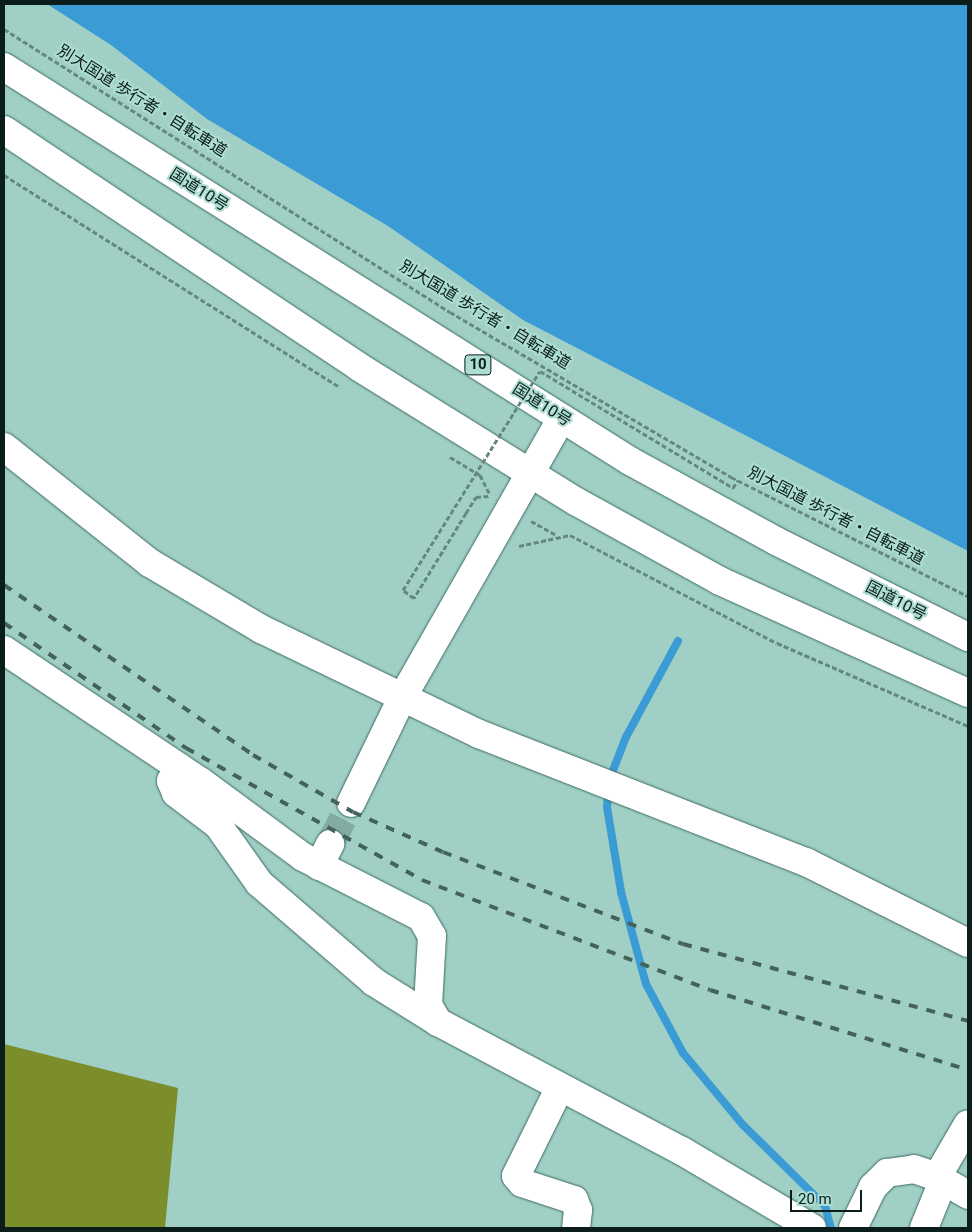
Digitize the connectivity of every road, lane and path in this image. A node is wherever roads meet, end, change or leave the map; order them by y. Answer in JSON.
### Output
{"nodes":[{"id":1,"x":4,"y":29,"type":"edge"},
{"id":2,"x":4,"y":67,"type":"edge"},
{"id":3,"x":4,"y":130,"type":"edge"},
{"id":4,"x":4,"y":175,"type":"edge"},
{"id":5,"x":345,"y":391,"type":"dead end"},
{"id":6,"x":562,"y":418,"type":"junction"},
{"id":7,"x":4,"y":448,"type":"edge"},
{"id":8,"x":446,"y":454,"type":"dead end"},
{"id":9,"x":531,"y":473,"type":"junction"},
{"id":10,"x":738,"y":480,"type":"junction"},
{"id":11,"x":489,"y":496,"type":"junction"},
{"id":12,"x":488,"y":504,"type":"dead end"},
{"id":13,"x":516,"y":548,"type":"dead end"},
{"id":14,"x":968,"y":596,"type":"edge"},
{"id":15,"x":968,"y":637,"type":"edge"},
{"id":16,"x":4,"y":650,"type":"edge"},
{"id":17,"x":968,"y":693,"type":"edge"},
{"id":18,"x":402,"y":698,"type":"junction"},
{"id":19,"x":968,"y":726,"type":"edge"},
{"id":20,"x":179,"y":768,"type":"junction"},
{"id":21,"x":351,"y":803,"type":"tunnel mouth"},
{"id":22,"x":968,"y":943,"type":"edge"},
{"id":23,"x":438,"y":1022,"type":"junction"},
{"id":24,"x":560,"y":1087,"type":"junction"},
{"id":25,"x":968,"y":1124,"type":"edge"},
{"id":26,"x":940,"y":1179,"type":"junction"},
{"id":27,"x":968,"y":1195,"type":"edge"},
{"id":28,"x":576,"y":1228,"type":"edge"},
{"id":29,"x":812,"y":1228,"type":"edge"},
{"id":30,"x":854,"y":1228,"type":"edge"},
{"id":31,"x":924,"y":1228,"type":"edge"}],
"edges":[{"from":1,"to":10,"type":"path","name":"別大国道 歩行者・自転車道"},
{"from":2,"to":6,"type":"main road","name":"国道10号","number":"10"},
{"from":3,"to":9,"type":"main road"},
{"from":4,"to":5,"type":"path"},
{"from":6,"to":9,"type":"main road"},
{"from":6,"to":15,"type":"main road","name":"国道10号","number":"10"},
{"from":7,"to":18,"type":"main road"},
{"from":8,"to":11,"type":"path"},
{"from":9,"to":17,"type":"main road"},
{"from":9,"to":18,"type":"main road"},
{"from":10,"to":11,"type":"path","bridge":true},
{"from":10,"to":14,"type":"path","name":"別大国道 歩行者・自転車道"},
{"from":11,"to":12,"type":"path"},
{"from":13,"to":19,"type":"path"},
{"from":16,"to":20,"type":"main road"},
{"from":18,"to":21,"type":"main road"},
{"from":18,"to":22,"type":"main road"},
{"from":20,"to":23,"type":"main road"},
{"from":20,"to":23,"type":"main road"},
{"from":23,"to":24,"type":"main road"},
{"from":24,"to":28,"type":"main road"},
{"from":24,"to":29,"type":"main road"},
{"from":25,"to":26,"type":"main road"},
{"from":26,"to":27,"type":"main road"},
{"from":26,"to":30,"type":"main road"},
{"from":26,"to":31,"type":"main road"}]}
